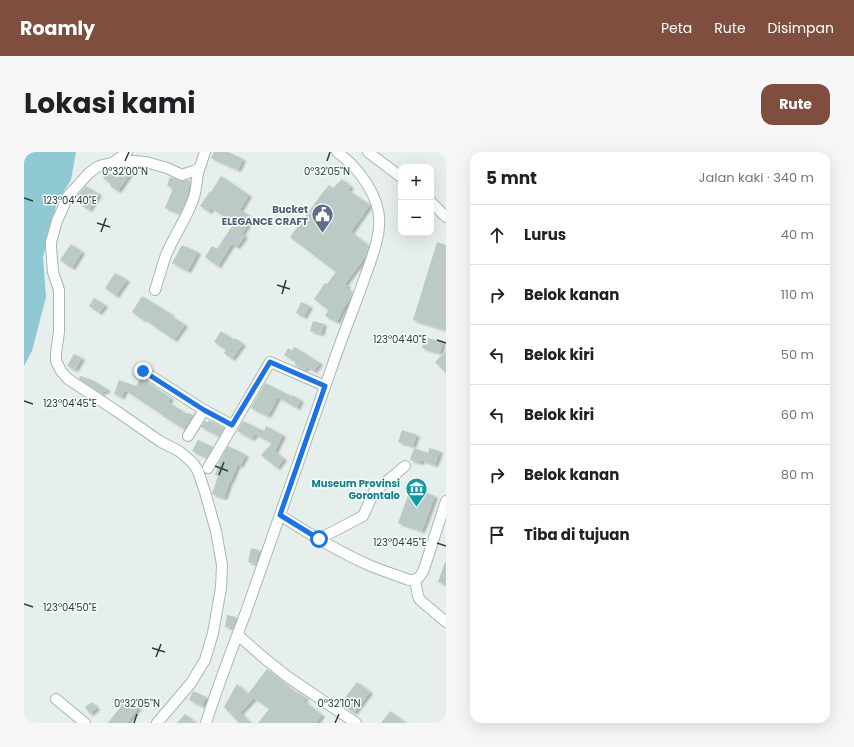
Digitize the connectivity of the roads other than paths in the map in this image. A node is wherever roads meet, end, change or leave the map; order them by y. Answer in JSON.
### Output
{"nodes":[{"id":1,"x":127,"y":152,"type":"edge"},
{"id":2,"x":205,"y":152,"type":"edge"},
{"id":3,"x":337,"y":152,"type":"edge"},
{"id":4,"x":368,"y":152,"type":"edge"},
{"id":5,"x":350,"y":156,"type":"edge"},
{"id":6,"x":113,"y":163,"type":"junction"},
{"id":7,"x":199,"y":169,"type":"junction"},
{"id":8,"x":398,"y":175,"type":"edge"},
{"id":9,"x":434,"y":205,"type":"edge"},
{"id":10,"x":446,"y":217,"type":"edge"},
{"id":11,"x":155,"y":290,"type":"dead end"},
{"id":12,"x":143,"y":371,"type":"dead end"},
{"id":13,"x":325,"y":386,"type":"junction"},
{"id":14,"x":204,"y":410,"type":"junction"},
{"id":15,"x":232,"y":425,"type":"junction"},
{"id":16,"x":188,"y":436,"type":"dead end"},
{"id":17,"x":405,"y":466,"type":"dead end"},
{"id":18,"x":208,"y":468,"type":"dead end"},
{"id":19,"x":446,"y":501,"type":"edge"},
{"id":20,"x":280,"y":515,"type":"junction"},
{"id":21,"x":319,"y":539,"type":"junction"},
{"id":22,"x":415,"y":580,"type":"junction"},
{"id":23,"x":446,"y":622,"type":"edge"},
{"id":24,"x":238,"y":635,"type":"junction"},
{"id":25,"x":56,"y":699,"type":"dead end"},
{"id":26,"x":85,"y":723,"type":"edge"},
{"id":27,"x":157,"y":723,"type":"edge"},
{"id":28,"x":206,"y":723,"type":"edge"},
{"id":29,"x":356,"y":723,"type":"edge"}],
"edges":[{"from":1,"to":6,"type":"street"},
{"from":2,"to":7,"type":"street"},
{"from":3,"to":5,"type":"street"},
{"from":4,"to":8,"type":"street"},
{"from":5,"to":13,"type":"street"},
{"from":6,"to":7,"type":"street"},
{"from":6,"to":27,"type":"street"},
{"from":7,"to":11,"type":"street"},
{"from":9,"to":10,"type":"street"},
{"from":12,"to":14,"type":"street"},
{"from":13,"to":15,"type":"street"},
{"from":13,"to":20,"type":"street"},
{"from":14,"to":15,"type":"street"},
{"from":14,"to":16,"type":"street"},
{"from":15,"to":18,"type":"street"},
{"from":17,"to":21,"type":"street"},
{"from":19,"to":22,"type":"street"},
{"from":20,"to":21,"type":"street"},
{"from":20,"to":24,"type":"street"},
{"from":21,"to":22,"type":"street"},
{"from":22,"to":23,"type":"street"},
{"from":24,"to":28,"type":"street"},
{"from":24,"to":29,"type":"street"},
{"from":25,"to":26,"type":"street"}]}
